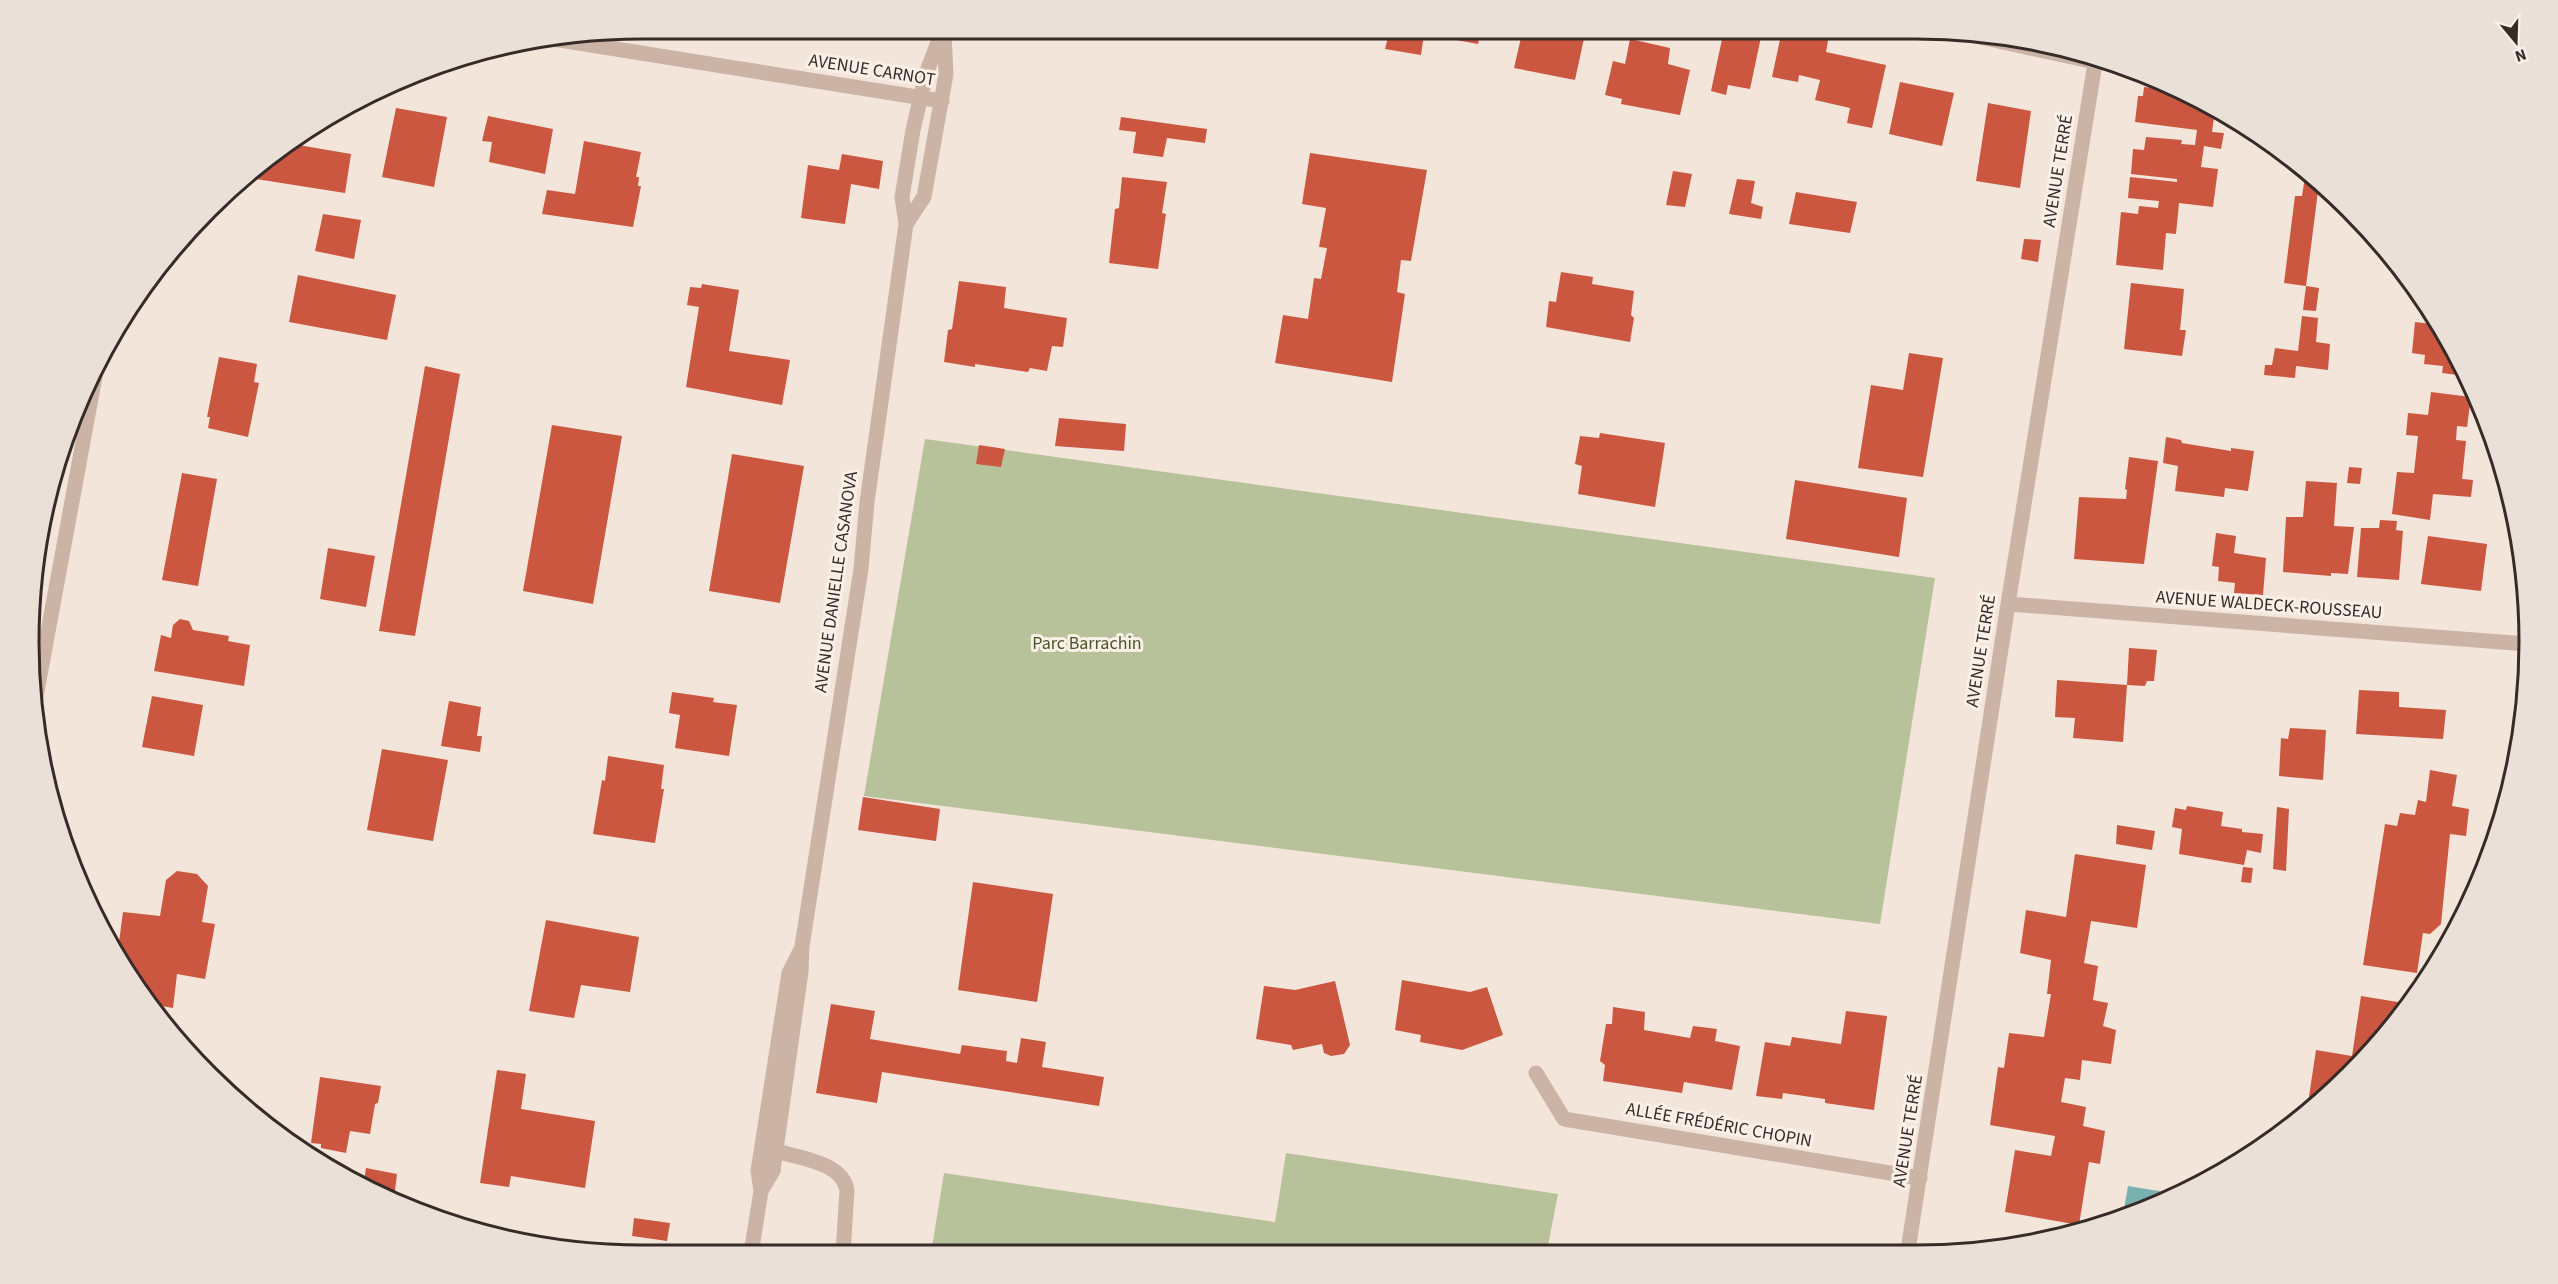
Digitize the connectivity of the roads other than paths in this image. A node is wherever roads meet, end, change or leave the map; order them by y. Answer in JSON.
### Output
{"nodes":[{"id":1,"x":939,"y":39,"type":"edge"},
{"id":2,"x":944,"y":39,"type":"edge"},
{"id":3,"x":576,"y":43,"type":"edge"},
{"id":4,"x":2095,"y":67,"type":"edge"},
{"id":5,"x":920,"y":98,"type":"junction"},
{"id":6,"x":942,"y":100,"type":"junction"},
{"id":7,"x":906,"y":224,"type":"junction"},
{"id":8,"x":91,"y":397,"type":"edge"},
{"id":9,"x":2008,"y":604,"type":"junction"},
{"id":10,"x":2519,"y":643,"type":"edge"},
{"id":11,"x":40,"y":676,"type":"edge"},
{"id":12,"x":802,"y":946,"type":"junction"},
{"id":13,"x":1536,"y":1073,"type":"dead end"},
{"id":14,"x":776,"y":1151,"type":"junction"},
{"id":15,"x":1920,"y":1178,"type":"junction"},
{"id":16,"x":761,"y":1191,"type":"junction"},
{"id":17,"x":752,"y":1245,"type":"edge"},
{"id":18,"x":844,"y":1245,"type":"edge"},
{"id":19,"x":1909,"y":1245,"type":"edge"}],
"edges":[{"from":1,"to":5,"type":"street","name":"AVENUE DANIELLE CASANOVA"},
{"from":2,"to":6,"type":"street","name":"AVENUE DANIELLE CASANOVA"},
{"from":3,"to":5,"type":"street","name":"AVENUE CARNOT"},
{"from":4,"to":9,"type":"street","name":"AVENUE TERRÉ"},
{"from":5,"to":6,"type":"street","name":"AVENUE CARNOT"},
{"from":5,"to":7,"type":"street","name":"AVENUE DANIELLE CASANOVA"},
{"from":6,"to":7,"type":"street","name":"AVENUE DANIELLE CASANOVA"},
{"from":7,"to":12,"type":"street","name":"AVENUE DANIELLE CASANOVA"},
{"from":8,"to":11,"type":"street"},
{"from":9,"to":10,"type":"street","name":"AVENUE WALDECK-ROUSSEAU"},
{"from":9,"to":15,"type":"street","name":"AVENUE TERRÉ"},
{"from":12,"to":14,"type":"street","name":"AVENUE DANIELLE CASANOVA"},
{"from":12,"to":16,"type":"street","name":"AVENUE DANIELLE CASANOVA"},
{"from":13,"to":15,"type":"street","name":"ALLÉE FRÉDÉRIC CHOPIN"},
{"from":14,"to":16,"type":"street","name":"AVENUE DANIELLE CASANOVA"},
{"from":14,"to":18,"type":"street"},
{"from":15,"to":19,"type":"street","name":"AVENUE TERRÉ"},
{"from":16,"to":17,"type":"street","name":"AVENUE DANIELLE CASANOVA"}]}
